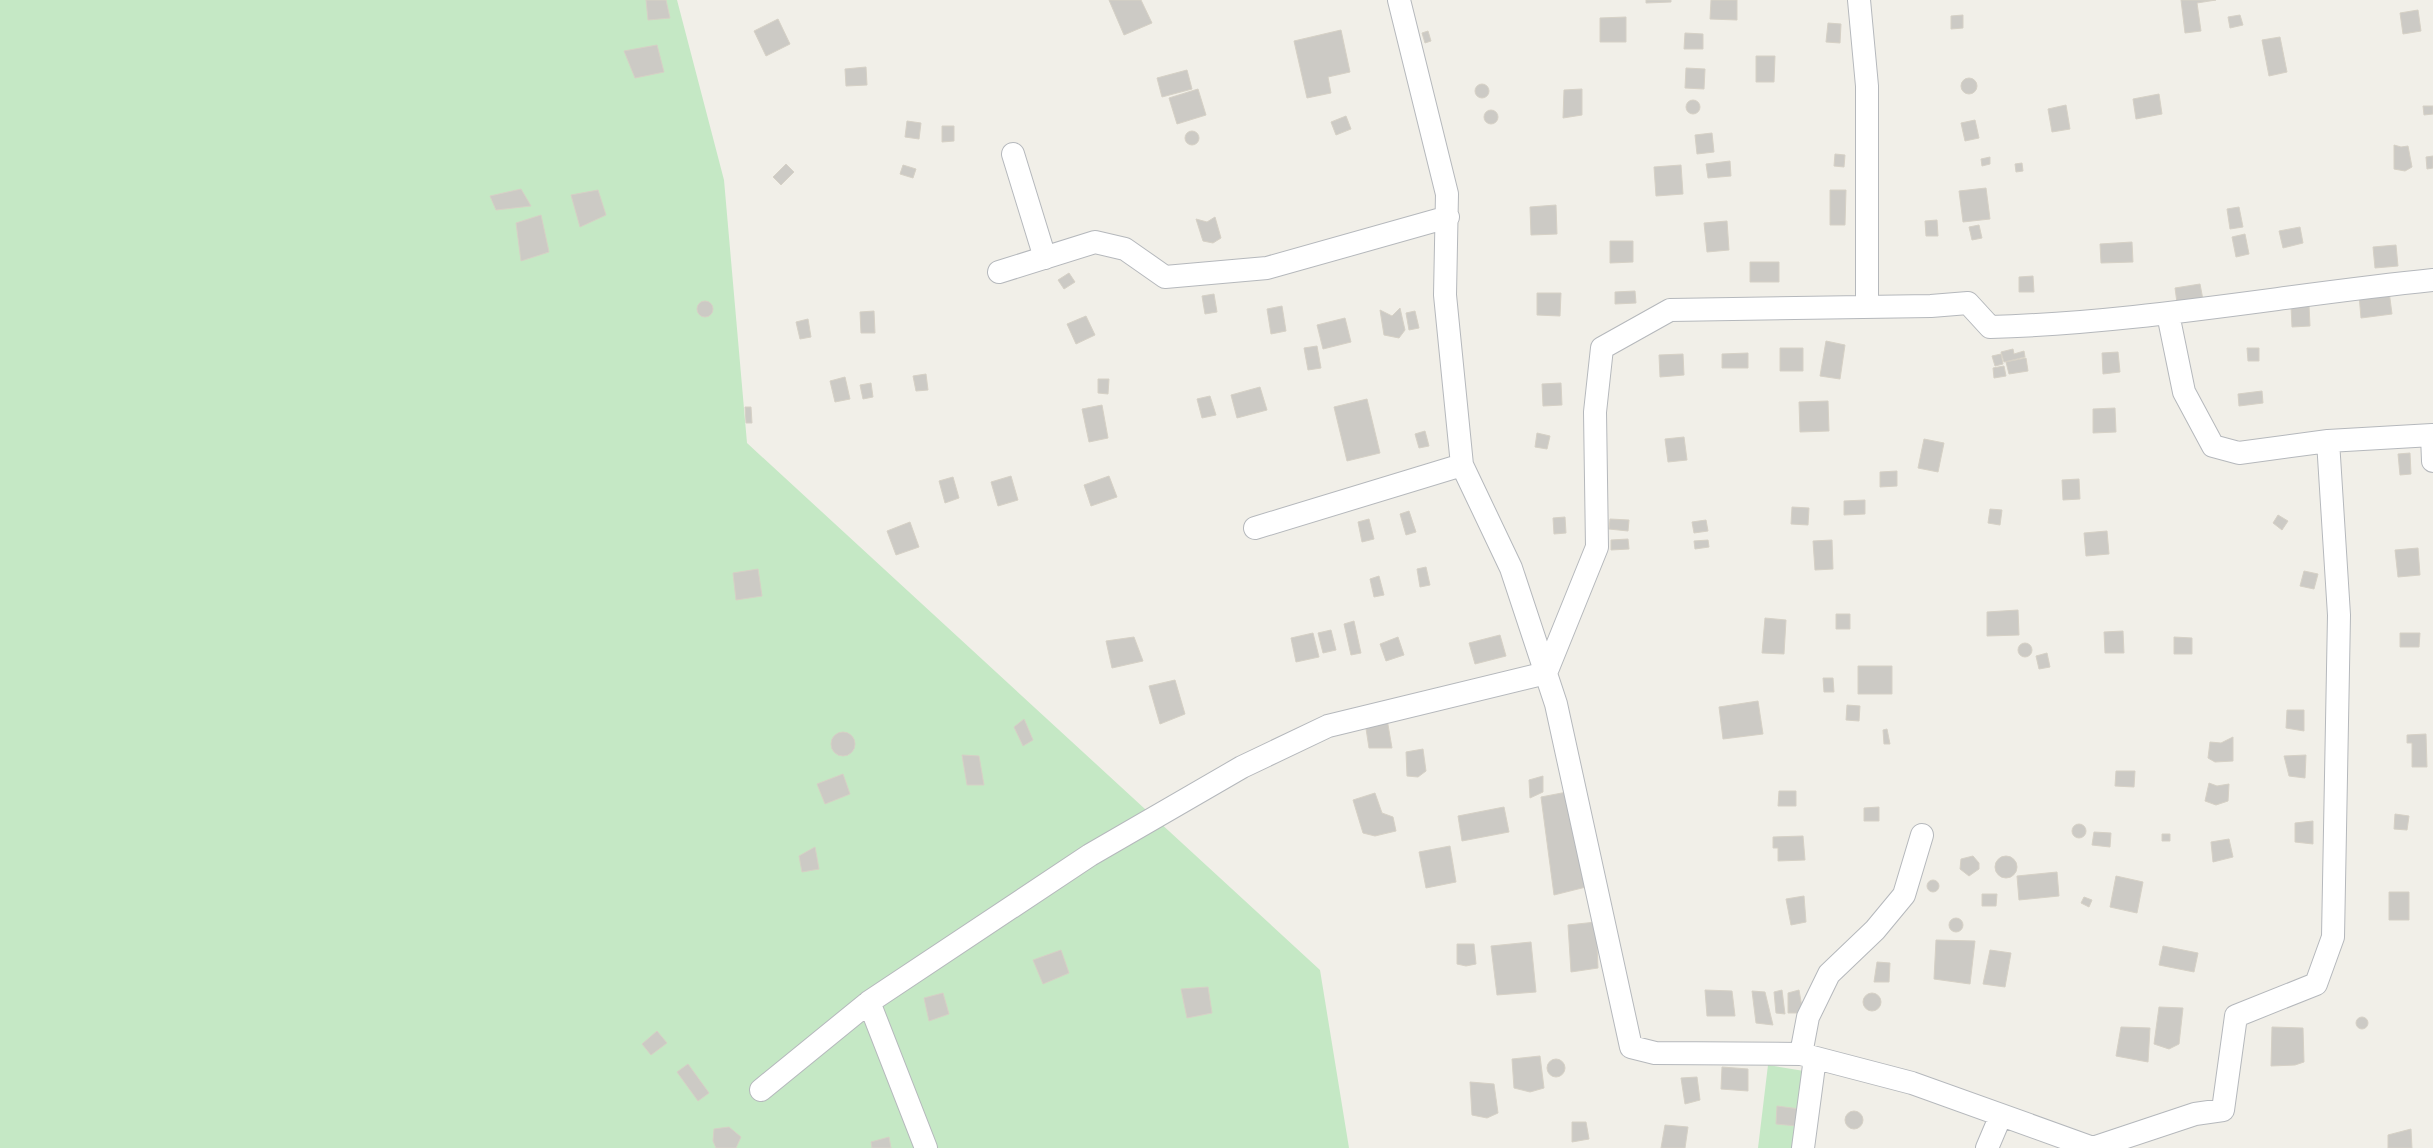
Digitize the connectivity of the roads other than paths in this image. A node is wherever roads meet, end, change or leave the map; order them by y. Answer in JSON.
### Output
{"nodes":[{"id":1,"x":1399,"y":0,"type":"edge"},
{"id":2,"x":1859,"y":0,"type":"edge"},
{"id":3,"x":1013,"y":154,"type":"dead end"},
{"id":4,"x":1448,"y":217,"type":"junction"},
{"id":5,"x":1045,"y":258,"type":"junction"},
{"id":6,"x":999,"y":272,"type":"dead end"},
{"id":7,"x":2433,"y":280,"type":"edge"},
{"id":8,"x":1867,"y":307,"type":"junction"},
{"id":9,"x":2168,"y":314,"type":"junction"},
{"id":10,"x":2328,"y":441,"type":"junction"},
{"id":11,"x":2433,"y":461,"type":"edge"},
{"id":12,"x":1462,"y":465,"type":"junction"},
{"id":13,"x":1255,"y":528,"type":"dead end"},
{"id":14,"x":1546,"y":673,"type":"junction"},
{"id":15,"x":1922,"y":835,"type":"dead end"},
{"id":16,"x":869,"y":1002,"type":"junction"},
{"id":17,"x":1808,"y":1056,"type":"junction"},
{"id":18,"x":761,"y":1090,"type":"dead end"},
{"id":19,"x":2001,"y":1115,"type":"junction"},
{"id":20,"x":927,"y":1147,"type":"edge"},
{"id":21,"x":1803,"y":1148,"type":"edge"},
{"id":22,"x":1987,"y":1148,"type":"edge"},
{"id":23,"x":2093,"y":1148,"type":"edge"}],
"edges":[{"from":1,"to":4,"type":"street"},
{"from":2,"to":8,"type":"street"},
{"from":3,"to":5,"type":"street"},
{"from":4,"to":5,"type":"street"},
{"from":4,"to":12,"type":"street"},
{"from":5,"to":6,"type":"street"},
{"from":7,"to":9,"type":"street"},
{"from":8,"to":9,"type":"street"},
{"from":8,"to":14,"type":"street"},
{"from":9,"to":10,"type":"street"},
{"from":10,"to":11,"type":"street"},
{"from":10,"to":23,"type":"street"},
{"from":12,"to":13,"type":"street"},
{"from":12,"to":14,"type":"street"},
{"from":14,"to":16,"type":"street"},
{"from":14,"to":17,"type":"street"},
{"from":15,"to":17,"type":"street"},
{"from":16,"to":18,"type":"street"},
{"from":16,"to":20,"type":"street"},
{"from":17,"to":19,"type":"street"},
{"from":17,"to":21,"type":"street"},
{"from":19,"to":22,"type":"street"},
{"from":19,"to":23,"type":"street"}]}
